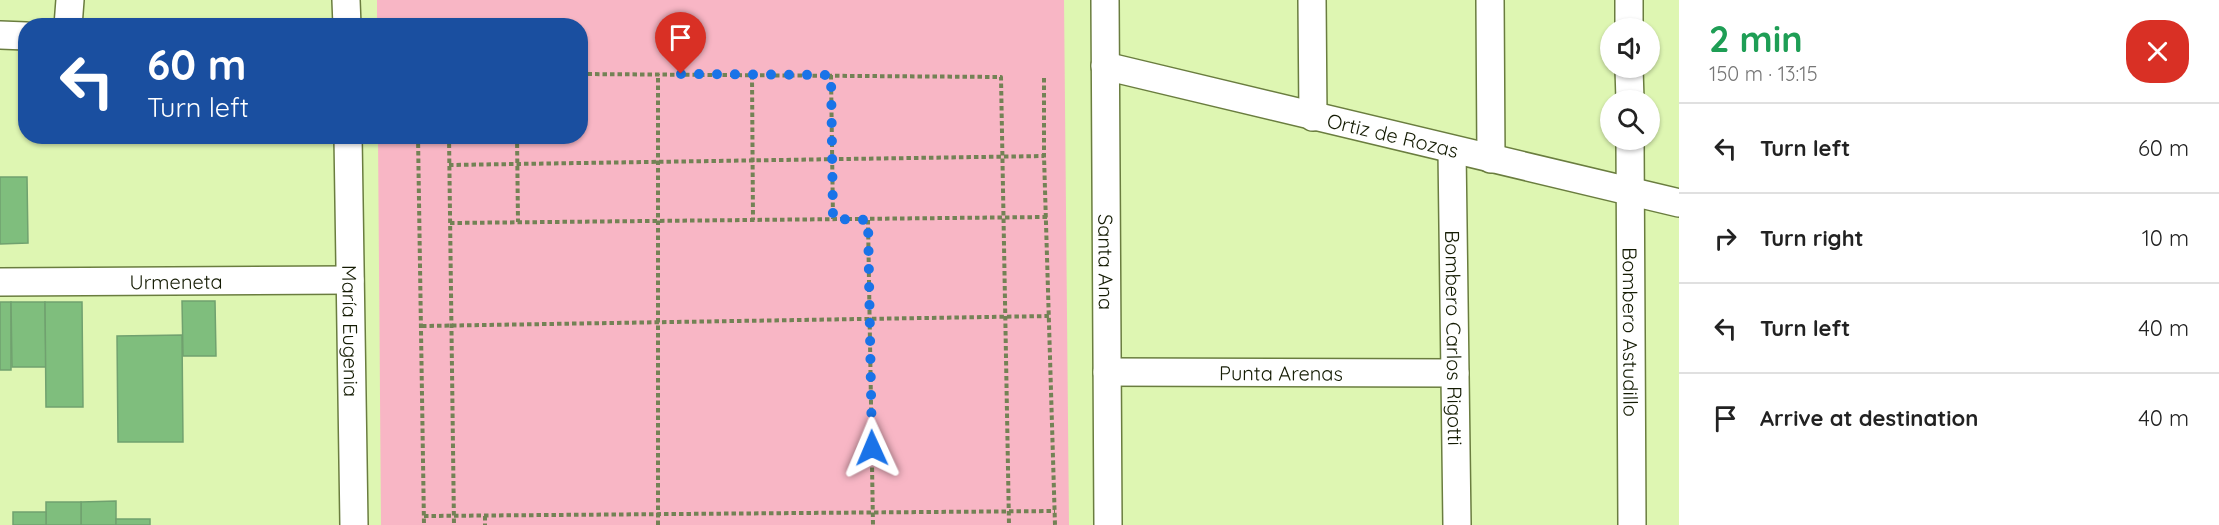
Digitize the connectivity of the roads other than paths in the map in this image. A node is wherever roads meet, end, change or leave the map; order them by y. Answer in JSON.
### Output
{"nodes":[{"id":1,"x":70,"y":0,"type":"edge"},
{"id":2,"x":346,"y":0,"type":"edge"},
{"id":3,"x":1105,"y":0,"type":"edge"},
{"id":4,"x":1312,"y":0,"type":"edge"},
{"id":5,"x":1490,"y":0,"type":"edge"},
{"id":6,"x":1629,"y":0,"type":"edge"},
{"id":7,"x":69,"y":18,"type":"edge"},
{"id":8,"x":347,"y":18,"type":"edge"},
{"id":9,"x":1629,"y":18,"type":"edge"},
{"id":10,"x":0,"y":35,"type":"edge"},
{"id":11,"x":18,"y":36,"type":"edge"},
{"id":12,"x":1106,"y":66,"type":"junction"},
{"id":13,"x":1313,"y":117,"type":"junction"},
{"id":14,"x":348,"y":144,"type":"edge"},
{"id":15,"x":1452,"y":150,"type":"junction"},
{"id":16,"x":1630,"y":150,"type":"edge"},
{"id":17,"x":1491,"y":159,"type":"junction"},
{"id":18,"x":1630,"y":193,"type":"junction"},
{"id":19,"x":1679,"y":203,"type":"edge"},
{"id":20,"x":350,"y":280,"type":"junction"},
{"id":21,"x":0,"y":282,"type":"edge"},
{"id":22,"x":1107,"y":372,"type":"junction"},
{"id":23,"x":1455,"y":373,"type":"junction"},
{"id":24,"x":354,"y":525,"type":"edge"},
{"id":25,"x":1108,"y":525,"type":"edge"},
{"id":26,"x":1457,"y":525,"type":"edge"},
{"id":27,"x":1632,"y":525,"type":"edge"}],
"edges":[{"from":1,"to":7,"type":"street"},
{"from":2,"to":8,"type":"street"},
{"from":3,"to":12,"type":"street","name":"Santa Ana"},
{"from":4,"to":13,"type":"street"},
{"from":5,"to":17,"type":"street"},
{"from":6,"to":9,"type":"street"},
{"from":10,"to":11,"type":"street"},
{"from":12,"to":13,"type":"street","name":"Ortiz de Rozas"},
{"from":12,"to":22,"type":"street","name":"Santa Ana"},
{"from":13,"to":15,"type":"street","name":"Ortiz de Rozas"},
{"from":14,"to":20,"type":"street","name":"María Eugenia"},
{"from":15,"to":17,"type":"street","name":"Ortiz de Rozas"},
{"from":15,"to":23,"type":"street","name":"Bombero Carlos Rigotti"},
{"from":16,"to":18,"type":"street","name":"Bombero Astudillo"},
{"from":17,"to":18,"type":"street","name":"Ortiz de Rozas"},
{"from":18,"to":19,"type":"street","name":"Ortiz de Rozas"},
{"from":18,"to":27,"type":"street","name":"Bombero Astudillo"},
{"from":20,"to":21,"type":"street","name":"Urmeneta"},
{"from":20,"to":24,"type":"street","name":"María Eugenia"},
{"from":22,"to":23,"type":"street","name":"Punta Arenas"},
{"from":22,"to":25,"type":"street","name":"Santa Ana"},
{"from":23,"to":26,"type":"street","name":"Bombero Carlos Rigotti"}]}
